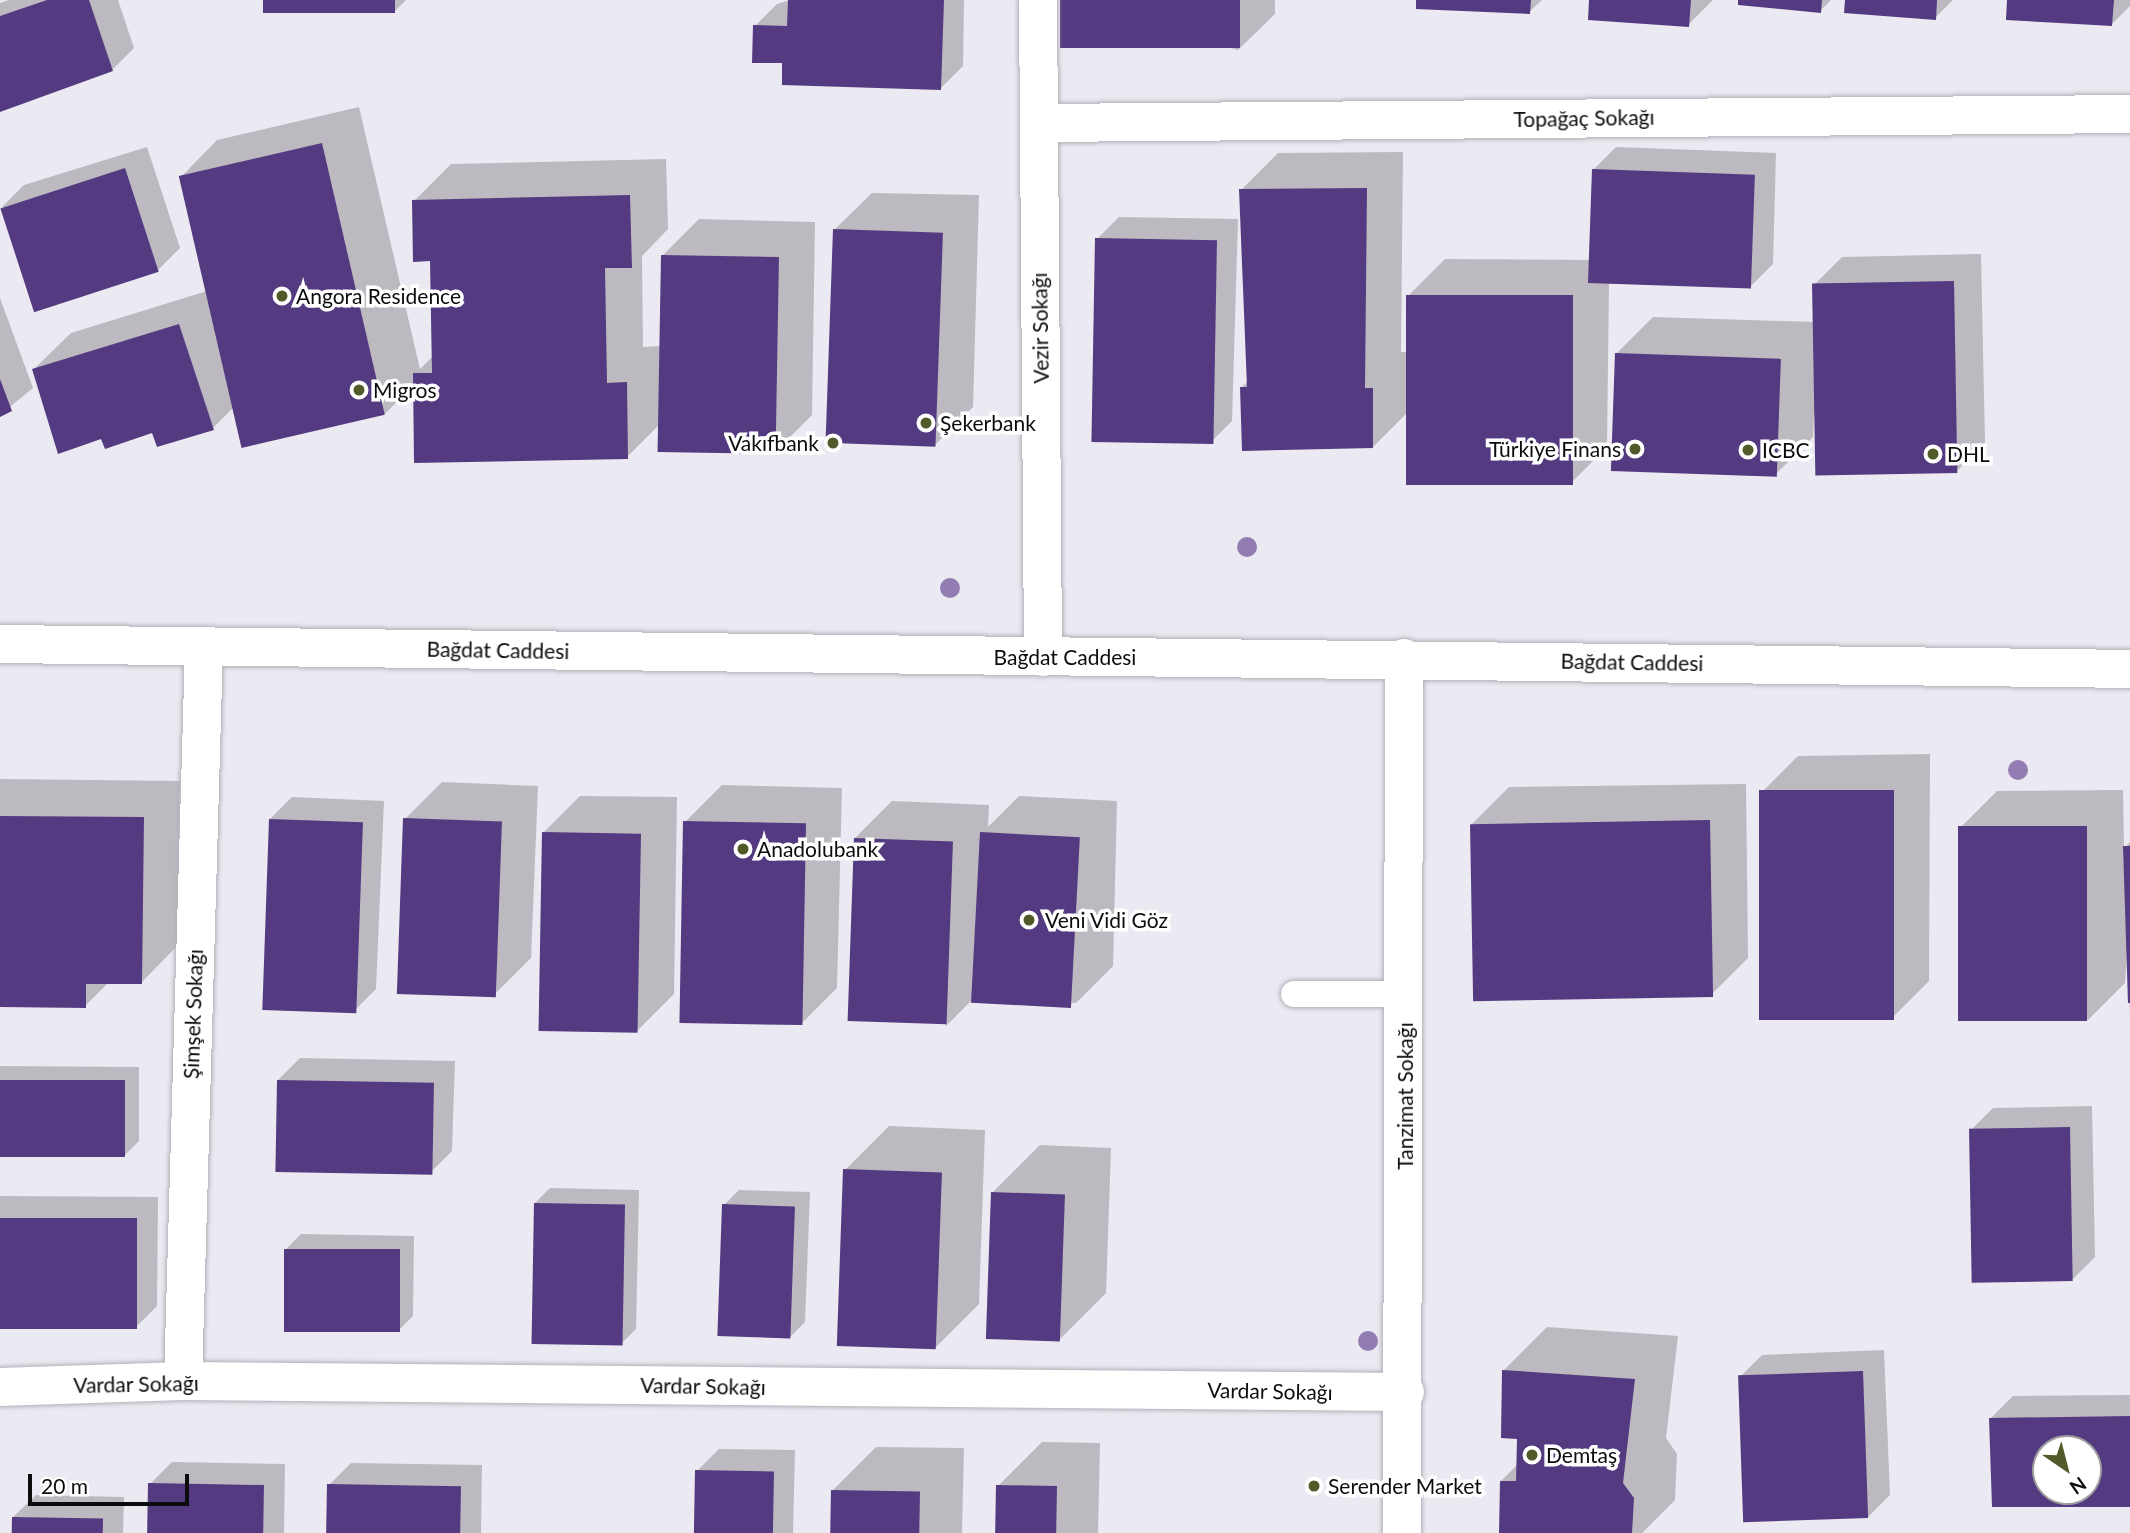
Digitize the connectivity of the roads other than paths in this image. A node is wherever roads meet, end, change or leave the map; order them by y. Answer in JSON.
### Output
{"nodes":[{"id":1,"x":1038,"y":0,"type":"edge"},
{"id":2,"x":2130,"y":114,"type":"edge"},
{"id":3,"x":1039,"y":123,"type":"junction"},
{"id":4,"x":0,"y":644,"type":"edge"},
{"id":5,"x":204,"y":646,"type":"junction"},
{"id":6,"x":1043,"y":657,"type":"junction"},
{"id":7,"x":1404,"y":659,"type":"junction"},
{"id":8,"x":2130,"y":669,"type":"edge"},
{"id":9,"x":1294,"y":994,"type":"dead end"},
{"id":10,"x":1404,"y":994,"type":"junction"},
{"id":11,"x":183,"y":1381,"type":"junction"},
{"id":12,"x":0,"y":1387,"type":"edge"},
{"id":13,"x":1405,"y":1392,"type":"junction"},
{"id":14,"x":1402,"y":1533,"type":"edge"}],
"edges":[{"from":1,"to":3,"type":"street","name":"Vezir Sokağı"},
{"from":2,"to":3,"type":"street","name":"Topağaç Sokağı"},
{"from":3,"to":6,"type":"street","name":"Vezir Sokağı"},
{"from":4,"to":5,"type":"street","name":"Bağdat Caddesi"},
{"from":5,"to":6,"type":"street","name":"Bağdat Caddesi"},
{"from":5,"to":11,"type":"street","name":"Şimşek Sokağı"},
{"from":6,"to":7,"type":"street","name":"Bağdat Caddesi"},
{"from":7,"to":8,"type":"street","name":"Bağdat Caddesi"},
{"from":7,"to":10,"type":"street","name":"Tanzimat Sokağı"},
{"from":9,"to":10,"type":"lane"},
{"from":10,"to":13,"type":"street","name":"Tanzimat Sokağı"},
{"from":11,"to":12,"type":"street","name":"Vardar Sokağı"},
{"from":11,"to":13,"type":"street","name":"Vardar Sokağı"},
{"from":13,"to":14,"type":"street","name":"Tanzimat Sokağı"}]}
